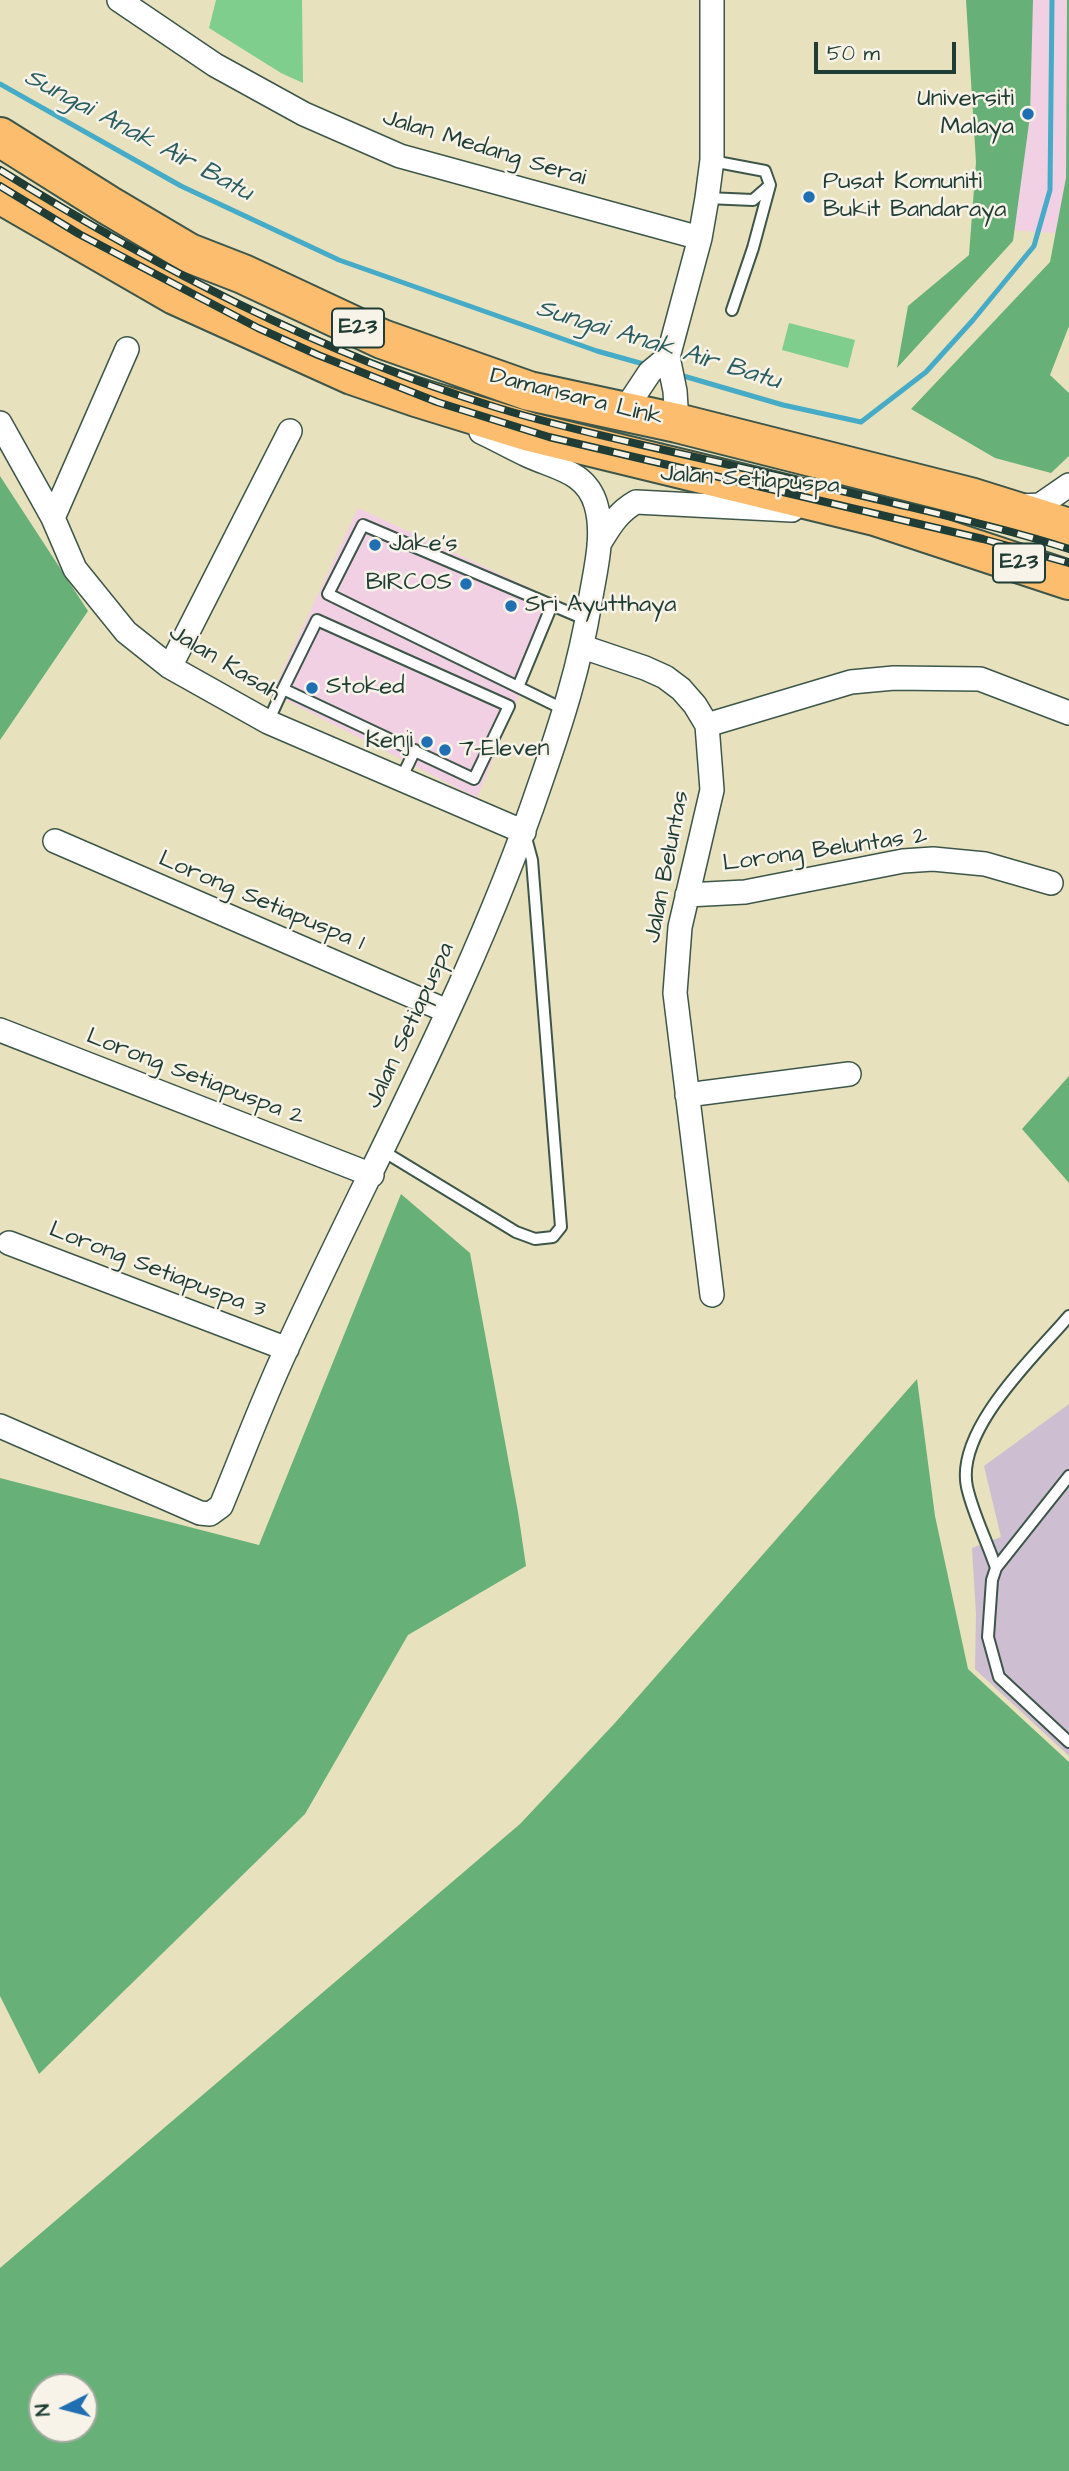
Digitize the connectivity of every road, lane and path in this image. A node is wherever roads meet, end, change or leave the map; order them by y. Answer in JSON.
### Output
{"nodes":[{"id":1,"x":119,"y":0,"type":"edge"},
{"id":2,"x":712,"y":0,"type":"edge"},
{"id":3,"x":0,"y":119,"type":"edge"},
{"id":4,"x":0,"y":137,"type":"edge"},
{"id":5,"x":712,"y":160,"type":"junction"},
{"id":6,"x":770,"y":185,"type":"junction"},
{"id":7,"x":0,"y":194,"type":"edge"},
{"id":8,"x":707,"y":198,"type":"junction"},
{"id":9,"x":108,"y":205,"type":"junction"},
{"id":10,"x":699,"y":239,"type":"junction"},
{"id":11,"x":732,"y":310,"type":"dead end"},
{"id":12,"x":127,"y":349,"type":"dead end"},
{"id":13,"x":664,"y":367,"type":"junction"},
{"id":14,"x":416,"y":397,"type":"junction"},
{"id":15,"x":624,"y":411,"type":"junction"},
{"id":16,"x":0,"y":423,"type":"edge"},
{"id":17,"x":677,"y":423,"type":"junction"},
{"id":18,"x":290,"y":431,"type":"dead end"},
{"id":19,"x":1069,"y":485,"type":"edge"},
{"id":20,"x":1006,"y":508,"type":"junction"},
{"id":21,"x":875,"y":516,"type":"junction"},
{"id":22,"x":53,"y":517,"type":"junction"},
{"id":23,"x":1069,"y":528,"type":"edge"},
{"id":24,"x":600,"y":544,"type":"junction"},
{"id":25,"x":1069,"y":580,"type":"edge"},
{"id":26,"x":552,"y":605,"type":"junction"},
{"id":27,"x":587,"y":620,"type":"junction"},
{"id":28,"x":583,"y":647,"type":"junction"},
{"id":29,"x":170,"y":667,"type":"junction"},
{"id":30,"x":518,"y":687,"type":"junction"},
{"id":31,"x":283,"y":689,"type":"junction"},
{"id":32,"x":566,"y":710,"type":"junction"},
{"id":33,"x":1069,"y":713,"type":"edge"},
{"id":34,"x":268,"y":722,"type":"junction"},
{"id":35,"x":707,"y":725,"type":"junction"},
{"id":36,"x":415,"y":750,"type":"junction"},
{"id":37,"x":401,"y":779,"type":"junction"},
{"id":38,"x":524,"y":832,"type":"junction"},
{"id":39,"x":55,"y":841,"type":"dead end"},
{"id":40,"x":1051,"y":883,"type":"dead end"},
{"id":41,"x":687,"y":895,"type":"junction"},
{"id":42,"x":447,"y":1011,"type":"junction"},
{"id":43,"x":0,"y":1030,"type":"edge"},
{"id":44,"x":849,"y":1074,"type":"dead end"},
{"id":45,"x":687,"y":1095,"type":"junction"},
{"id":46,"x":383,"y":1151,"type":"junction"},
{"id":47,"x":372,"y":1175,"type":"junction"},
{"id":48,"x":9,"y":1243,"type":"dead end"},
{"id":49,"x":712,"y":1295,"type":"dead end"},
{"id":50,"x":1069,"y":1316,"type":"edge"},
{"id":51,"x":287,"y":1349,"type":"junction"},
{"id":52,"x":0,"y":1426,"type":"edge"},
{"id":53,"x":1069,"y":1476,"type":"edge"},
{"id":54,"x":996,"y":1568,"type":"junction"},
{"id":55,"x":1069,"y":1742,"type":"edge"}],
"edges":[{"from":1,"to":10,"type":"street","name":"Jalan Medang Serai"},
{"from":2,"to":5,"type":"street"},
{"from":3,"to":9,"type":"highway"},
{"from":4,"to":9,"type":"highway","name":"Damansara Link","number":"E23"},
{"from":5,"to":6,"type":"lane"},
{"from":5,"to":8,"type":"street"},
{"from":6,"to":8,"type":"lane"},
{"from":6,"to":11,"type":"lane"},
{"from":7,"to":14,"type":"highway","name":"Damansara Link","number":"E23"},
{"from":8,"to":10,"type":"street"},
{"from":9,"to":15,"type":"highway","name":"Damansara Link","number":"E23"},
{"from":10,"to":13,"type":"street"},
{"from":12,"to":22,"type":"street"},
{"from":13,"to":15,"type":"street"},
{"from":13,"to":17,"type":"street"},
{"from":14,"to":21,"type":"highway","name":"Damansara Link","number":"E23"},
{"from":14,"to":24,"type":"street","name":"Jalan Setiapuspa"},
{"from":15,"to":17,"type":"highway","name":"Damansara Link","number":"E23"},
{"from":16,"to":22,"type":"street","name":"Jalan Kasah"},
{"from":17,"to":20,"type":"highway","name":"Damansara Link","number":"E23"},
{"from":18,"to":29,"type":"street"},
{"from":19,"to":20,"type":"street"},
{"from":20,"to":23,"type":"highway","name":"Damansara Link","number":"E23"},
{"from":21,"to":24,"type":"street","name":"Jalan Setiapuspa"},
{"from":21,"to":25,"type":"highway","name":"Damansara Link","number":"E23"},
{"from":22,"to":29,"type":"street","name":"Jalan Kasah"},
{"from":24,"to":27,"type":"street","name":"Jalan Setiapuspa"},
{"from":26,"to":27,"type":"lane"},
{"from":26,"to":30,"type":"lane"},
{"from":26,"to":30,"type":"lane"},
{"from":27,"to":28,"type":"street","name":"Jalan Setiapuspa"},
{"from":28,"to":32,"type":"street","name":"Jalan Setiapuspa"},
{"from":28,"to":35,"type":"street","name":"Jalan Beluntas"},
{"from":29,"to":34,"type":"street","name":"Jalan Kasah"},
{"from":30,"to":32,"type":"lane"},
{"from":31,"to":34,"type":"lane"},
{"from":31,"to":36,"type":"lane"},
{"from":31,"to":36,"type":"lane"},
{"from":32,"to":38,"type":"street","name":"Jalan Setiapuspa"},
{"from":33,"to":35,"type":"street"},
{"from":34,"to":37,"type":"street","name":"Jalan Kasah"},
{"from":35,"to":41,"type":"street","name":"Jalan Beluntas"},
{"from":36,"to":37,"type":"lane"},
{"from":37,"to":38,"type":"street","name":"Jalan Kasah"},
{"from":38,"to":42,"type":"street","name":"Jalan Setiapuspa"},
{"from":38,"to":46,"type":"lane"},
{"from":39,"to":42,"type":"street","name":"Lorong Setiapuspa 1"},
{"from":40,"to":41,"type":"street","name":"Lorong Beluntas 2"},
{"from":41,"to":45,"type":"street","name":"Jalan Beluntas"},
{"from":42,"to":46,"type":"street","name":"Jalan Setiapuspa"},
{"from":43,"to":47,"type":"street","name":"Lorong Setiapuspa 2"},
{"from":44,"to":45,"type":"street"},
{"from":45,"to":49,"type":"street","name":"Jalan Beluntas"},
{"from":46,"to":47,"type":"street","name":"Jalan Setiapuspa"},
{"from":47,"to":51,"type":"street","name":"Jalan Setiapuspa"},
{"from":48,"to":51,"type":"street","name":"Lorong Setiapuspa 3"},
{"from":50,"to":54,"type":"lane"},
{"from":51,"to":52,"type":"street","name":"Jalan Setiapuspa"},
{"from":53,"to":54,"type":"lane"},
{"from":54,"to":55,"type":"lane"}]}
